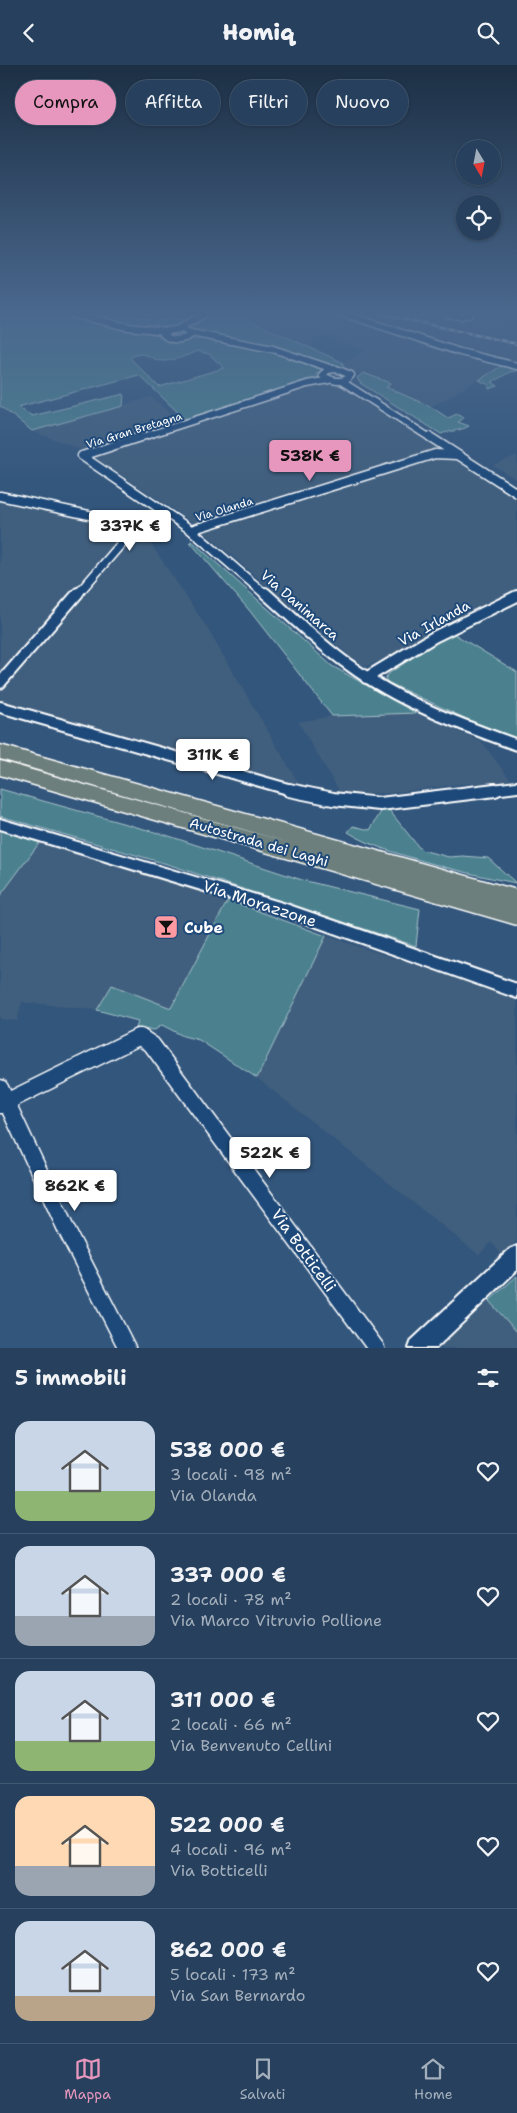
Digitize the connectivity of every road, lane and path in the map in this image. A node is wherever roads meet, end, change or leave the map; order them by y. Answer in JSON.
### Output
{"nodes":[{"id":1,"x":322,"y":374,"type":"joint"},
{"id":2,"x":350,"y":374,"type":"edge"},
{"id":3,"x":329,"y":380,"type":"junction"},
{"id":4,"x":344,"y":380,"type":"junction"},
{"id":5,"x":306,"y":385,"type":"junction"},
{"id":6,"x":443,"y":446,"type":"junction"},
{"id":7,"x":436,"y":454,"type":"junction"},
{"id":8,"x":457,"y":455,"type":"junction"},
{"id":9,"x":82,"y":456,"type":"joint"},
{"id":10,"x":517,"y":486,"type":"edge"},
{"id":11,"x":517,"y":493,"type":"edge"},
{"id":12,"x":0,"y":496,"type":"edge"},
{"id":13,"x":191,"y":531,"type":"junction"},
{"id":14,"x":517,"y":596,"type":"edge"},
{"id":15,"x":366,"y":678,"type":"junction"},
{"id":16,"x":0,"y":683,"type":"edge"},
{"id":17,"x":0,"y":707,"type":"edge"},
{"id":18,"x":517,"y":745,"type":"edge"},
{"id":19,"x":0,"y":752,"type":"edge"},
{"id":20,"x":0,"y":768,"type":"edge"},
{"id":21,"x":517,"y":787,"type":"edge"},
{"id":22,"x":0,"y":824,"type":"edge"},
{"id":23,"x":517,"y":899,"type":"edge"},
{"id":24,"x":517,"y":916,"type":"edge"},
{"id":25,"x":517,"y":991,"type":"edge"},
{"id":26,"x":2,"y":1097,"type":"edge"},
{"id":27,"x":517,"y":1256,"type":"edge"},
{"id":28,"x":127,"y":1348,"type":"edge"},
{"id":29,"x":376,"y":1348,"type":"edge"},
{"id":30,"x":420,"y":1348,"type":"edge"}],
"edges":[{"from":1,"to":3,"type":"street"},
{"from":1,"to":5,"type":"street","name":"Via Gran Bretagna"},
{"from":2,"to":4,"type":"street"},
{"from":3,"to":4,"type":"street"},
{"from":3,"to":5,"type":"street","name":"Via Gran Bretagna"},
{"from":4,"to":6,"type":"street"},
{"from":4,"to":10,"type":"street"},
{"from":5,"to":9,"type":"street","name":"Via Gran Bretagna"},
{"from":6,"to":7,"type":"street"},
{"from":6,"to":8,"type":"street"},
{"from":7,"to":8,"type":"street","name":"Via Olanda"},
{"from":7,"to":13,"type":"street","name":"Via Olanda"},
{"from":8,"to":11,"type":"street"},
{"from":9,"to":13,"type":"street","name":"Via Danimarca"},
{"from":12,"to":16,"type":"street"},
{"from":13,"to":15,"type":"street","name":"Via Danimarca"},
{"from":14,"to":15,"type":"street","name":"Via Irlanda"},
{"from":15,"to":18,"type":"street","name":"Via Danimarca"},
{"from":17,"to":21,"type":"street"},
{"from":19,"to":23,"type":"highway","name":"Autostrada dei Laghi"},
{"from":20,"to":24,"type":"highway","name":"Autostrada dei Laghi"},
{"from":22,"to":25,"type":"street","name":"Via Morazzone"},
{"from":26,"to":28,"type":"street"},
{"from":26,"to":29,"type":"street","name":"Via Botticelli"},
{"from":27,"to":30,"type":"street"}]}
